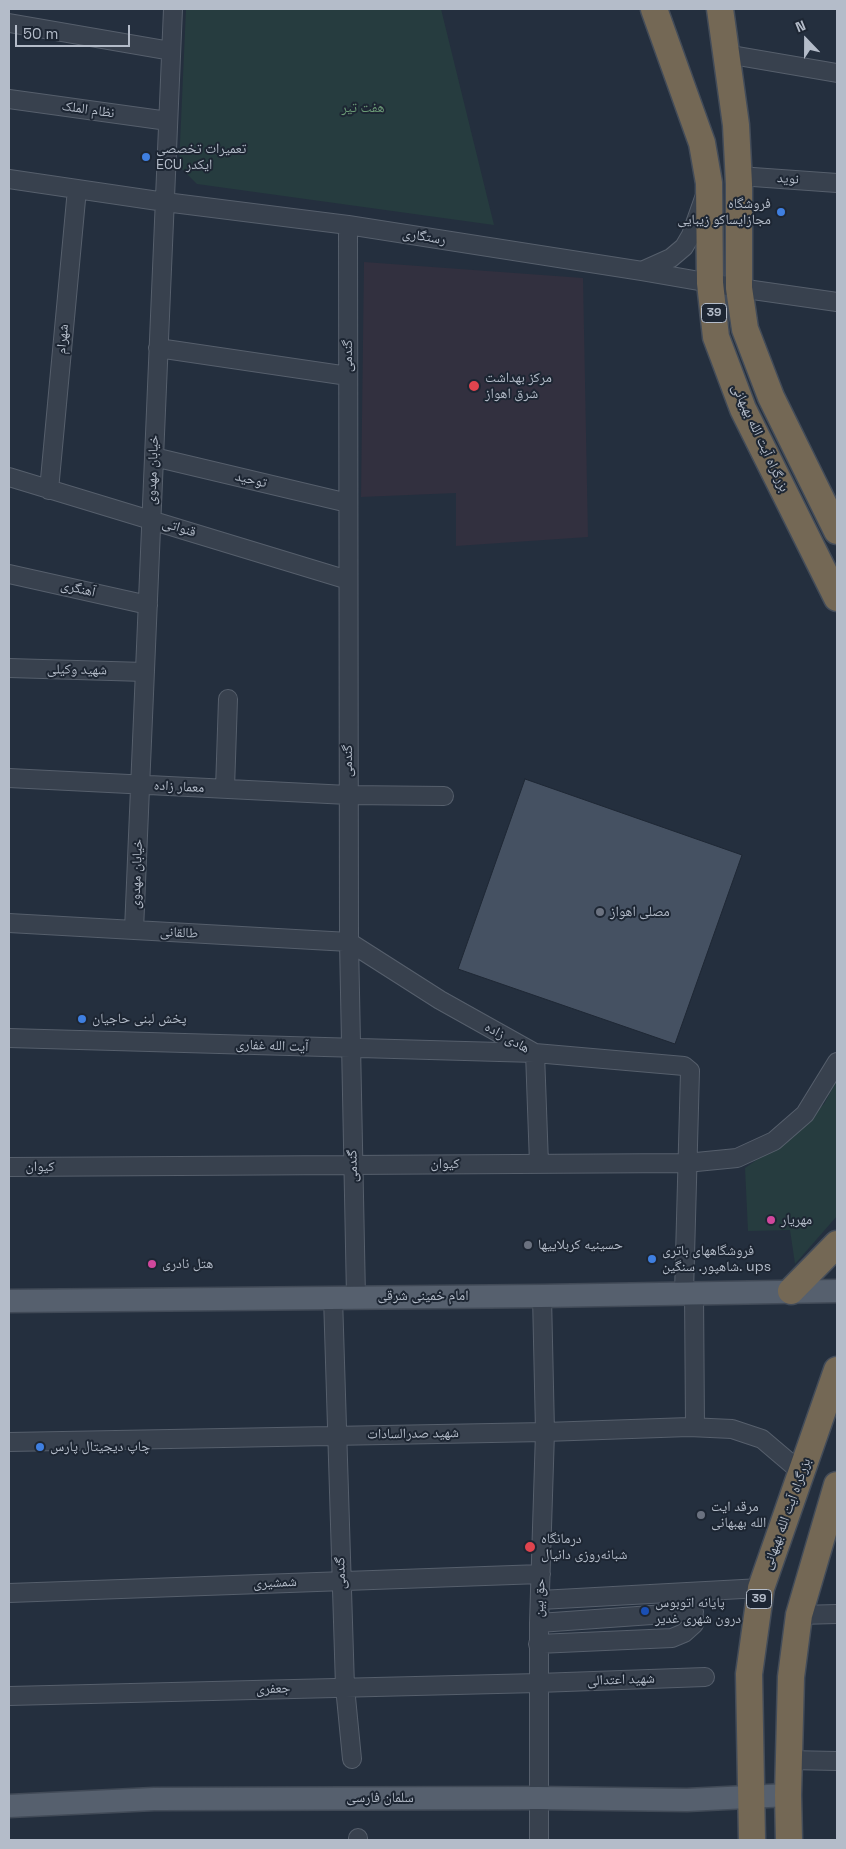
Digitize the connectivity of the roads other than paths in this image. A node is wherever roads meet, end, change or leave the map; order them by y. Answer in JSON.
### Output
{"nodes":[{"id":1,"x":173,"y":9,"type":"edge"},
{"id":2,"x":654,"y":9,"type":"edge"},
{"id":3,"x":720,"y":9,"type":"edge"},
{"id":4,"x":9,"y":22,"type":"edge"},
{"id":5,"x":171,"y":51,"type":"junction"},
{"id":6,"x":726,"y":54,"type":"junction"},
{"id":7,"x":837,"y":73,"type":"edge"},
{"id":8,"x":9,"y":99,"type":"edge"},
{"id":9,"x":168,"y":122,"type":"junction"},
{"id":10,"x":739,"y":176,"type":"junction"},
{"id":11,"x":9,"y":179,"type":"edge"},
{"id":12,"x":709,"y":183,"type":"junction"},
{"id":13,"x":837,"y":183,"type":"edge"},
{"id":14,"x":77,"y":189,"type":"junction"},
{"id":15,"x":164,"y":202,"type":"junction"},
{"id":16,"x":348,"y":225,"type":"junction"},
{"id":17,"x":642,"y":271,"type":"junction"},
{"id":18,"x":710,"y":284,"type":"junction"},
{"id":19,"x":739,"y":288,"type":"junction"},
{"id":20,"x":837,"y":302,"type":"edge"},
{"id":21,"x":158,"y":348,"type":"junction"},
{"id":22,"x":348,"y":376,"type":"junction"},
{"id":23,"x":771,"y":397,"type":"junction"},
{"id":24,"x":743,"y":409,"type":"junction"},
{"id":25,"x":154,"y":457,"type":"junction"},
{"id":26,"x":9,"y":477,"type":"edge"},
{"id":27,"x":49,"y":490,"type":"junction"},
{"id":28,"x":348,"y":503,"type":"junction"},
{"id":29,"x":151,"y":520,"type":"junction"},
{"id":30,"x":837,"y":531,"type":"edge"},
{"id":31,"x":9,"y":574,"type":"edge"},
{"id":32,"x":348,"y":580,"type":"junction"},
{"id":33,"x":837,"y":598,"type":"edge"},
{"id":34,"x":148,"y":605,"type":"junction"},
{"id":35,"x":9,"y":668,"type":"edge"},
{"id":36,"x":145,"y":672,"type":"junction"},
{"id":37,"x":228,"y":699,"type":"dead end"},
{"id":38,"x":9,"y":778,"type":"edge"},
{"id":39,"x":140,"y":785,"type":"junction"},
{"id":40,"x":226,"y":789,"type":"junction"},
{"id":41,"x":348,"y":794,"type":"junction"},
{"id":42,"x":444,"y":796,"type":"dead end"},
{"id":43,"x":9,"y":923,"type":"edge"},
{"id":44,"x":134,"y":930,"type":"junction"},
{"id":45,"x":349,"y":942,"type":"junction"},
{"id":46,"x":9,"y":1038,"type":"edge"},
{"id":47,"x":351,"y":1049,"type":"junction"},
{"id":48,"x":535,"y":1053,"type":"junction"},
{"id":49,"x":837,"y":1062,"type":"edge"},
{"id":50,"x":686,"y":1163,"type":"junction"},
{"id":51,"x":539,"y":1164,"type":"junction"},
{"id":52,"x":353,"y":1165,"type":"junction"},
{"id":53,"x":9,"y":1167,"type":"edge"},
{"id":54,"x":837,"y":1244,"type":"edge"},
{"id":55,"x":837,"y":1290,"type":"edge"},
{"id":56,"x":790,"y":1291,"type":"junction"},
{"id":57,"x":689,"y":1293,"type":"junction"},
{"id":58,"x":356,"y":1296,"type":"junction"},
{"id":59,"x":542,"y":1296,"type":"junction"},
{"id":60,"x":333,"y":1297,"type":"junction"},
{"id":61,"x":9,"y":1300,"type":"edge"},
{"id":62,"x":837,"y":1370,"type":"edge"},
{"id":63,"x":695,"y":1428,"type":"junction"},
{"id":64,"x":545,"y":1432,"type":"junction"},
{"id":65,"x":337,"y":1435,"type":"junction"},
{"id":66,"x":9,"y":1442,"type":"edge"},
{"id":67,"x":802,"y":1473,"type":"junction"},
{"id":68,"x":837,"y":1485,"type":"edge"},
{"id":69,"x":541,"y":1574,"type":"junction"},
{"id":70,"x":342,"y":1581,"type":"junction"},
{"id":71,"x":760,"y":1588,"type":"junction"},
{"id":72,"x":693,"y":1592,"type":"junction"},
{"id":73,"x":9,"y":1593,"type":"edge"},
{"id":74,"x":540,"y":1600,"type":"junction"},
{"id":75,"x":694,"y":1612,"type":"junction"},
{"id":76,"x":837,"y":1614,"type":"edge"},
{"id":77,"x":799,"y":1615,"type":"junction"},
{"id":78,"x":539,"y":1623,"type":"junction"},
{"id":79,"x":538,"y":1644,"type":"junction"},
{"id":80,"x":705,"y":1677,"type":"dead end"},
{"id":81,"x":538,"y":1683,"type":"junction"},
{"id":82,"x":345,"y":1686,"type":"junction"},
{"id":83,"x":9,"y":1696,"type":"edge"},
{"id":84,"x":352,"y":1759,"type":"dead end"},
{"id":85,"x":789,"y":1760,"type":"junction"},
{"id":86,"x":837,"y":1761,"type":"edge"},
{"id":87,"x":788,"y":1795,"type":"junction"},
{"id":88,"x":751,"y":1797,"type":"junction"},
{"id":89,"x":539,"y":1798,"type":"junction"},
{"id":90,"x":9,"y":1806,"type":"edge"},
{"id":91,"x":539,"y":1840,"type":"edge"},
{"id":92,"x":752,"y":1840,"type":"edge"},
{"id":93,"x":789,"y":1840,"type":"edge"}],
"edges":[{"from":1,"to":5,"type":"street","name":"خیابان مهدوی"},
{"from":2,"to":12,"type":"highway","name":"بزرگراه آیت الله بهبهانی","number":"39"},
{"from":3,"to":6,"type":"highway","name":"بزرگراه آیت الله بهبهانی","number":"39"},
{"from":4,"to":5,"type":"street"},
{"from":5,"to":9,"type":"street","name":"خیابان مهدوی"},
{"from":6,"to":7,"type":"street"},
{"from":6,"to":10,"type":"highway","name":"بزرگراه آیت الله بهبهانی","number":"39"},
{"from":8,"to":9,"type":"street","name":"نظام الملک"},
{"from":9,"to":15,"type":"street","name":"خیابان مهدوی"},
{"from":10,"to":13,"type":"street","name":"نوید"},
{"from":10,"to":19,"type":"highway","name":"بزرگراه آیت الله بهبهانی","number":"39"},
{"from":11,"to":14,"type":"street","name":"رستگاری"},
{"from":12,"to":17,"type":"street"},
{"from":12,"to":18,"type":"highway","name":"بزرگراه آیت الله بهبهانی","number":"39"},
{"from":14,"to":15,"type":"street","name":"رستگاری"},
{"from":14,"to":27,"type":"street","name":"شهرام"},
{"from":15,"to":16,"type":"street","name":"رستگاری"},
{"from":15,"to":21,"type":"street","name":"خیابان مهدوی"},
{"from":16,"to":17,"type":"street","name":"رستگاری"},
{"from":16,"to":22,"type":"street","name":"گندمی"},
{"from":17,"to":18,"type":"street","name":"رستگاری"},
{"from":18,"to":19,"type":"street","name":"رستگاری"},
{"from":18,"to":24,"type":"highway","name":"بزرگراه آیت الله بهبهانی","number":"39"},
{"from":19,"to":20,"type":"street","name":"رستگاری"},
{"from":19,"to":23,"type":"highway","name":"بزرگراه آیت الله بهبهانی","number":"39"},
{"from":21,"to":22,"type":"street"},
{"from":21,"to":25,"type":"street","name":"خیابان مهدوی"},
{"from":22,"to":28,"type":"street","name":"گندمی"},
{"from":23,"to":24,"type":"highway"},
{"from":23,"to":30,"type":"highway","name":"بزرگراه آیت الله بهبهانی","number":"39"},
{"from":24,"to":33,"type":"highway","name":"بزرگراه آیت الله بهبهانی","number":"39"},
{"from":25,"to":28,"type":"street","name":"توحید"},
{"from":25,"to":29,"type":"street","name":"خیابان مهدوی"},
{"from":26,"to":27,"type":"street","name":"قنواتی"},
{"from":27,"to":29,"type":"street","name":"قنواتی"},
{"from":28,"to":32,"type":"street","name":"گندمی"},
{"from":29,"to":32,"type":"street","name":"قنواتی"},
{"from":29,"to":34,"type":"street","name":"خیابان مهدوی"},
{"from":31,"to":34,"type":"street","name":"آهنگری"},
{"from":32,"to":41,"type":"street","name":"گندمی"},
{"from":34,"to":36,"type":"street","name":"خیابان مهدوی"},
{"from":35,"to":36,"type":"street","name":"شهید وکیلی"},
{"from":36,"to":39,"type":"street","name":"خیابان مهدوی"},
{"from":37,"to":40,"type":"street"},
{"from":38,"to":39,"type":"street","name":"معمار زاده"},
{"from":39,"to":40,"type":"street","name":"معمار زاده"},
{"from":39,"to":44,"type":"street","name":"خیابان مهدوی"},
{"from":40,"to":41,"type":"street","name":"معمار زاده"},
{"from":41,"to":42,"type":"street","name":"معمار زاده"},
{"from":41,"to":45,"type":"street","name":"گندمی"},
{"from":43,"to":44,"type":"street","name":"طالقانی"},
{"from":44,"to":45,"type":"street","name":"طالقانی"},
{"from":45,"to":47,"type":"street","name":"گندمی"},
{"from":45,"to":48,"type":"street","name":"هادی زاده"},
{"from":46,"to":47,"type":"street","name":"آیت الله غفاری"},
{"from":47,"to":48,"type":"street","name":"آیت الله غفاری"},
{"from":47,"to":52,"type":"street","name":"گندمی"},
{"from":48,"to":50,"type":"street","name":"هادی زاده"},
{"from":48,"to":51,"type":"street"},
{"from":49,"to":50,"type":"street","name":"کیوان"},
{"from":50,"to":51,"type":"street","name":"کیوان"},
{"from":50,"to":57,"type":"street"},
{"from":51,"to":52,"type":"street","name":"کیوان"},
{"from":52,"to":53,"type":"street","name":"کیوان"},
{"from":52,"to":58,"type":"street","name":"گندمی"},
{"from":54,"to":56,"type":"highway"},
{"from":55,"to":56,"type":"main road","name":"امام خمینی شرقی"},
{"from":56,"to":57,"type":"main road","name":"امام خمینی شرقی"},
{"from":57,"to":59,"type":"main road","name":"امام خمینی شرقی"},
{"from":57,"to":63,"type":"street"},
{"from":58,"to":59,"type":"main road","name":"امام خمینی شرقی"},
{"from":58,"to":60,"type":"main road","name":"امام خمینی شرقی"},
{"from":59,"to":64,"type":"street","name":"حق بین"},
{"from":60,"to":61,"type":"main road","name":"امام خمینی شرقی"},
{"from":60,"to":65,"type":"street","name":"گندمی"},
{"from":62,"to":67,"type":"highway","name":"بزرگراه آیت الله بهبهانی","number":"39"},
{"from":63,"to":64,"type":"street","name":"شهید صدرالسادات"},
{"from":63,"to":67,"type":"street","name":"شهید صدرالسادات"},
{"from":64,"to":65,"type":"street","name":"شهید صدرالسادات"},
{"from":64,"to":69,"type":"street","name":"حق بین"},
{"from":65,"to":66,"type":"street","name":"شهید صدرالسادات"},
{"from":65,"to":70,"type":"street","name":"گندمی"},
{"from":67,"to":71,"type":"highway","name":"بزرگراه آیت الله بهبهانی","number":"39"},
{"from":68,"to":77,"type":"highway"},
{"from":69,"to":70,"type":"street","name":"شمشیری"},
{"from":69,"to":74,"type":"street","name":"حق بین"},
{"from":70,"to":73,"type":"street","name":"شمشیری"},
{"from":70,"to":82,"type":"street","name":"گندمی"},
{"from":71,"to":72,"type":"street"},
{"from":71,"to":88,"type":"highway","name":"بزرگراه آیت الله بهبهانی","number":"39"},
{"from":72,"to":74,"type":"street"},
{"from":72,"to":75,"type":"street"},
{"from":74,"to":78,"type":"street","name":"حق بین"},
{"from":75,"to":78,"type":"street"},
{"from":75,"to":79,"type":"street"},
{"from":76,"to":77,"type":"street"},
{"from":77,"to":85,"type":"highway"},
{"from":78,"to":79,"type":"street","name":"حق بین"},
{"from":79,"to":81,"type":"street","name":"حق بین"},
{"from":80,"to":81,"type":"street","name":"شهید اعتدالی"},
{"from":81,"to":82,"type":"street","name":"جعفری"},
{"from":81,"to":89,"type":"street","name":"حق بین"},
{"from":82,"to":83,"type":"street","name":"جعفری"},
{"from":82,"to":84,"type":"street","name":"گندمی"},
{"from":85,"to":86,"type":"street"},
{"from":85,"to":87,"type":"highway"},
{"from":87,"to":88,"type":"main road","name":"سلمان فارسی"},
{"from":87,"to":93,"type":"highway"},
{"from":88,"to":89,"type":"main road","name":"سلمان فارسی"},
{"from":88,"to":92,"type":"highway","name":"بزرگراه آیت الله بهبهانی","number":"39"},
{"from":89,"to":90,"type":"main road","name":"سلمان فارسی"},
{"from":89,"to":91,"type":"street","name":"حق بین"}]}
